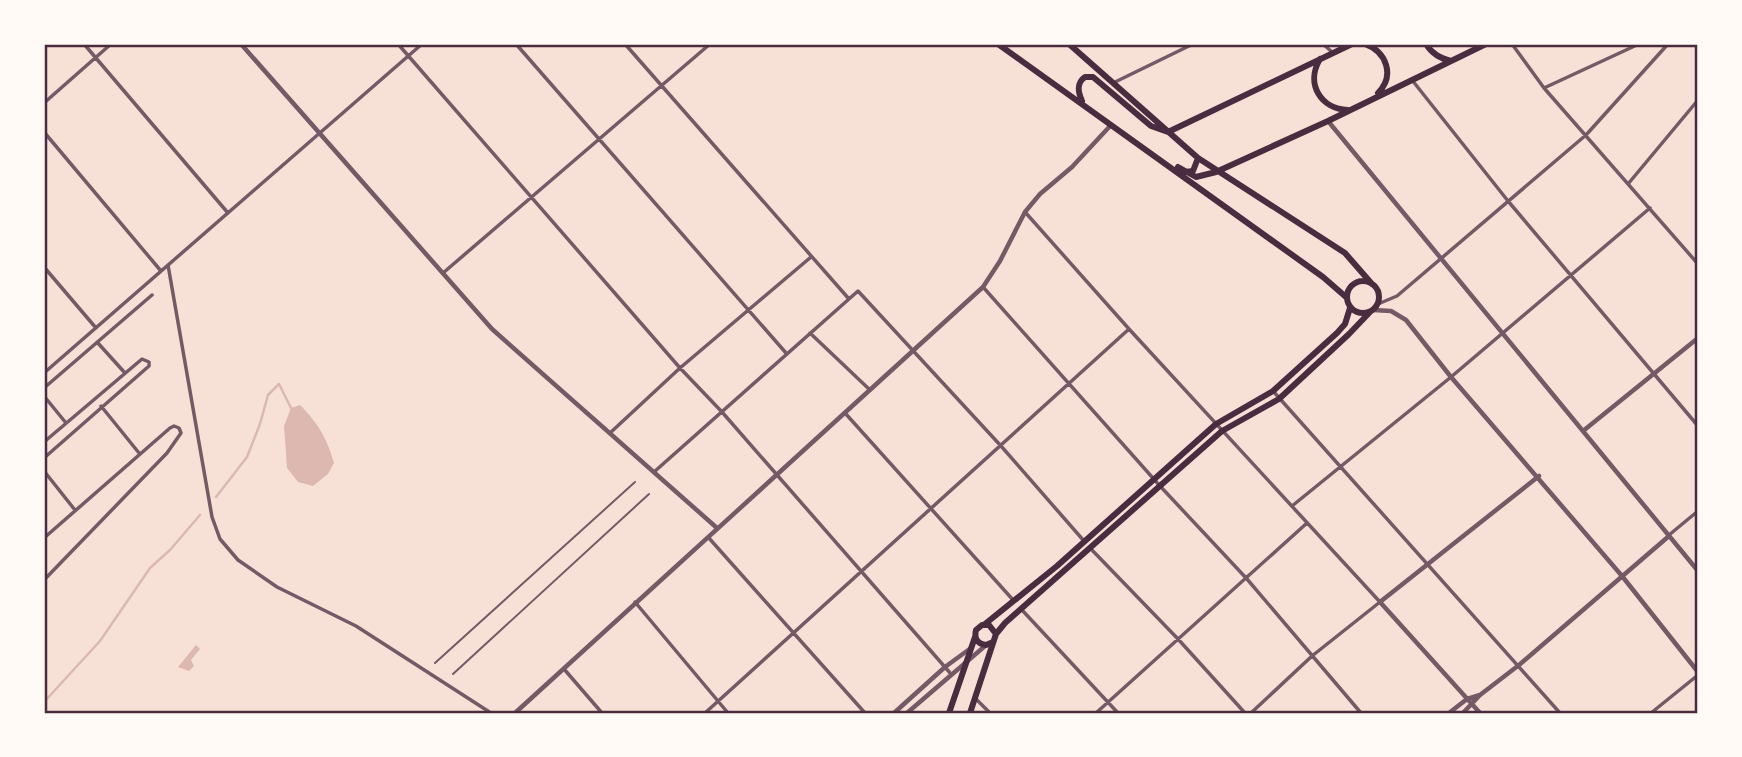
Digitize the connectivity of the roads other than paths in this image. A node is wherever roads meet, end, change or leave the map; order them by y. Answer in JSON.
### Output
{"nodes":[{"id":1,"x":84,"y":44,"type":"edge"},
{"id":2,"x":111,"y":44,"type":"edge"},
{"id":3,"x":241,"y":44,"type":"edge"},
{"id":4,"x":398,"y":44,"type":"edge"},
{"id":5,"x":422,"y":44,"type":"edge"},
{"id":6,"x":516,"y":44,"type":"edge"},
{"id":7,"x":625,"y":44,"type":"edge"},
{"id":8,"x":710,"y":44,"type":"edge"},
{"id":9,"x":998,"y":44,"type":"edge"},
{"id":10,"x":1069,"y":44,"type":"edge"},
{"id":11,"x":1193,"y":44,"type":"edge"},
{"id":12,"x":1323,"y":44,"type":"edge"},
{"id":13,"x":1352,"y":44,"type":"edge"},
{"id":14,"x":1365,"y":44,"type":"edge"},
{"id":15,"x":1426,"y":44,"type":"edge"},
{"id":16,"x":1486,"y":44,"type":"edge"},
{"id":17,"x":1512,"y":44,"type":"edge"},
{"id":18,"x":1639,"y":44,"type":"edge"},
{"id":19,"x":1668,"y":44,"type":"edge"},
{"id":20,"x":1662,"y":46,"type":"edge"},
{"id":21,"x":1332,"y":52,"type":"junction"},
{"id":22,"x":409,"y":56,"type":"junction"},
{"id":23,"x":96,"y":57,"type":"junction"},
{"id":24,"x":1321,"y":58,"type":"junction"},
{"id":25,"x":1451,"y":61,"type":"junction"},
{"id":26,"x":1412,"y":80,"type":"junction"},
{"id":27,"x":1112,"y":83,"type":"junction"},
{"id":28,"x":662,"y":85,"type":"junction"},
{"id":29,"x":1544,"y":88,"type":"junction"},
{"id":30,"x":1375,"y":97,"type":"junction"},
{"id":31,"x":1698,"y":100,"type":"edge"},
{"id":32,"x":44,"y":103,"type":"edge"},
{"id":33,"x":1088,"y":107,"type":"junction"},
{"id":34,"x":1350,"y":110,"type":"junction"},
{"id":35,"x":1328,"y":121,"type":"junction"},
{"id":36,"x":1112,"y":124,"type":"junction"},
{"id":37,"x":44,"y":132,"type":"edge"},
{"id":38,"x":1168,"y":132,"type":"junction"},
{"id":39,"x":318,"y":134,"type":"junction"},
{"id":40,"x":1586,"y":135,"type":"junction"},
{"id":41,"x":598,"y":139,"type":"junction"},
{"id":42,"x":1137,"y":144,"type":"junction"},
{"id":43,"x":1198,"y":158,"type":"junction"},
{"id":44,"x":1183,"y":171,"type":"junction"},
{"id":45,"x":1216,"y":172,"type":"junction"},
{"id":46,"x":1628,"y":184,"type":"junction"},
{"id":47,"x":532,"y":196,"type":"junction"},
{"id":48,"x":1508,"y":201,"type":"junction"},
{"id":49,"x":1650,"y":208,"type":"junction"},
{"id":50,"x":1025,"y":212,"type":"junction"},
{"id":51,"x":228,"y":213,"type":"junction"},
{"id":52,"x":811,"y":257,"type":"junction"},
{"id":53,"x":1440,"y":258,"type":"junction"},
{"id":54,"x":1698,"y":264,"type":"edge"},
{"id":55,"x":168,"y":265,"type":"junction"},
{"id":56,"x":44,"y":267,"type":"edge"},
{"id":57,"x":162,"y":271,"type":"junction"},
{"id":58,"x":1571,"y":273,"type":"junction"},
{"id":59,"x":442,"y":274,"type":"junction"},
{"id":60,"x":1372,"y":284,"type":"junction"},
{"id":61,"x":983,"y":287,"type":"junction"},
{"id":62,"x":152,"y":295,"type":"dead end"},
{"id":63,"x":1346,"y":297,"type":"junction"},
{"id":64,"x":849,"y":299,"type":"junction"},
{"id":65,"x":1378,"y":303,"type":"junction"},
{"id":66,"x":1350,"y":308,"type":"junction"},
{"id":67,"x":747,"y":311,"type":"junction"},
{"id":68,"x":1372,"y":311,"type":"junction"},
{"id":69,"x":96,"y":328,"type":"junction"},
{"id":70,"x":1129,"y":329,"type":"junction"},
{"id":71,"x":810,"y":333,"type":"junction"},
{"id":72,"x":1503,"y":334,"type":"junction"},
{"id":73,"x":1698,"y":338,"type":"edge"},
{"id":74,"x":97,"y":342,"type":"junction"},
{"id":75,"x":914,"y":350,"type":"junction"},
{"id":76,"x":786,"y":354,"type":"junction"},
{"id":77,"x":680,"y":368,"type":"junction"},
{"id":78,"x":44,"y":373,"type":"edge"},
{"id":79,"x":125,"y":373,"type":"junction"},
{"id":80,"x":1655,"y":373,"type":"junction"},
{"id":81,"x":1451,"y":377,"type":"junction"},
{"id":82,"x":1070,"y":383,"type":"junction"},
{"id":83,"x":44,"y":388,"type":"edge"},
{"id":84,"x":870,"y":390,"type":"junction"},
{"id":85,"x":1273,"y":391,"type":"junction"},
{"id":86,"x":44,"y":396,"type":"edge"},
{"id":87,"x":1279,"y":399,"type":"junction"},
{"id":88,"x":101,"y":406,"type":"junction"},
{"id":89,"x":722,"y":412,"type":"junction"},
{"id":90,"x":845,"y":413,"type":"junction"},
{"id":91,"x":66,"y":423,"type":"junction"},
{"id":92,"x":1216,"y":424,"type":"junction"},
{"id":93,"x":1698,"y":426,"type":"edge"},
{"id":94,"x":1222,"y":431,"type":"junction"},
{"id":95,"x":1583,"y":431,"type":"junction"},
{"id":96,"x":609,"y":433,"type":"junction"},
{"id":97,"x":45,"y":441,"type":"edge"},
{"id":98,"x":1001,"y":446,"type":"junction"},
{"id":99,"x":53,"y":449,"type":"junction"},
{"id":100,"x":140,"y":454,"type":"junction"},
{"id":101,"x":44,"y":457,"type":"edge"},
{"id":102,"x":1341,"y":465,"type":"junction"},
{"id":103,"x":44,"y":471,"type":"edge"},
{"id":104,"x":653,"y":473,"type":"junction"},
{"id":105,"x":777,"y":475,"type":"junction"},
{"id":106,"x":1539,"y":477,"type":"junction"},
{"id":107,"x":1154,"y":479,"type":"junction"},
{"id":108,"x":635,"y":482,"type":"dead end"},
{"id":109,"x":1160,"y":486,"type":"junction"},
{"id":110,"x":649,"y":494,"type":"dead end"},
{"id":111,"x":1292,"y":506,"type":"junction"},
{"id":112,"x":931,"y":509,"type":"junction"},
{"id":113,"x":75,"y":510,"type":"junction"},
{"id":114,"x":1698,"y":511,"type":"edge"},
{"id":115,"x":1307,"y":523,"type":"junction"},
{"id":116,"x":717,"y":528,"type":"junction"},
{"id":117,"x":1669,"y":535,"type":"junction"},
{"id":118,"x":708,"y":537,"type":"junction"},
{"id":119,"x":44,"y":538,"type":"edge"},
{"id":120,"x":1084,"y":541,"type":"junction"},
{"id":121,"x":1090,"y":548,"type":"junction"},
{"id":122,"x":1429,"y":564,"type":"junction"},
{"id":123,"x":1698,"y":571,"type":"edge"},
{"id":124,"x":862,"y":572,"type":"junction"},
{"id":125,"x":1622,"y":576,"type":"junction"},
{"id":126,"x":1247,"y":579,"type":"junction"},
{"id":127,"x":44,"y":580,"type":"edge"},
{"id":128,"x":1014,"y":602,"type":"junction"},
{"id":129,"x":1380,"y":602,"type":"junction"},
{"id":130,"x":635,"y":603,"type":"junction"},
{"id":131,"x":1021,"y":609,"type":"junction"},
{"id":132,"x":985,"y":624,"type":"junction"},
{"id":133,"x":795,"y":634,"type":"junction"},
{"id":134,"x":975,"y":637,"type":"junction"},
{"id":135,"x":995,"y":638,"type":"junction"},
{"id":136,"x":1178,"y":639,"type":"junction"},
{"id":137,"x":986,"y":645,"type":"junction"},
{"id":138,"x":971,"y":648,"type":"junction"},
{"id":139,"x":1312,"y":656,"type":"junction"},
{"id":140,"x":966,"y":662,"type":"junction"},
{"id":141,"x":435,"y":663,"type":"dead end"},
{"id":142,"x":1519,"y":665,"type":"junction"},
{"id":143,"x":945,"y":667,"type":"junction"},
{"id":144,"x":564,"y":669,"type":"junction"},
{"id":145,"x":453,"y":674,"type":"dead end"},
{"id":146,"x":951,"y":674,"type":"junction"},
{"id":147,"x":1698,"y":674,"type":"edge"},
{"id":148,"x":1480,"y":695,"type":"junction"},
{"id":149,"x":975,"y":698,"type":"junction"},
{"id":150,"x":1467,"y":699,"type":"junction"},
{"id":151,"x":717,"y":702,"type":"junction"},
{"id":152,"x":1108,"y":702,"type":"junction"},
{"id":153,"x":1473,"y":705,"type":"junction"},
{"id":154,"x":491,"y":713,"type":"edge"},
{"id":155,"x":515,"y":713,"type":"edge"},
{"id":156,"x":603,"y":713,"type":"edge"},
{"id":157,"x":705,"y":713,"type":"edge"},
{"id":158,"x":728,"y":713,"type":"edge"},
{"id":159,"x":865,"y":713,"type":"edge"},
{"id":160,"x":894,"y":713,"type":"edge"},
{"id":161,"x":907,"y":713,"type":"edge"},
{"id":162,"x":949,"y":713,"type":"edge"},
{"id":163,"x":970,"y":713,"type":"edge"},
{"id":164,"x":990,"y":713,"type":"edge"},
{"id":165,"x":1096,"y":713,"type":"edge"},
{"id":166,"x":1118,"y":713,"type":"edge"},
{"id":167,"x":1245,"y":713,"type":"edge"},
{"id":168,"x":1251,"y":713,"type":"edge"},
{"id":169,"x":1361,"y":713,"type":"edge"},
{"id":170,"x":1448,"y":713,"type":"edge"},
{"id":171,"x":1463,"y":713,"type":"edge"},
{"id":172,"x":1480,"y":713,"type":"edge"},
{"id":173,"x":1560,"y":713,"type":"edge"},
{"id":174,"x":1651,"y":713,"type":"edge"}],
"edges":[{"from":1,"to":23,"type":"street"},
{"from":2,"to":23,"type":"street"},
{"from":3,"to":39,"type":"street"},
{"from":4,"to":22,"type":"street"},
{"from":5,"to":22,"type":"street"},
{"from":6,"to":41,"type":"street"},
{"from":7,"to":28,"type":"street"},
{"from":8,"to":28,"type":"street"},
{"from":9,"to":33,"type":"main road"},
{"from":10,"to":27,"type":"main road"},
{"from":11,"to":27,"type":"street"},
{"from":12,"to":21,"type":"street"},
{"from":13,"to":21,"type":"main road"},
{"from":14,"to":30,"type":"main road"},
{"from":15,"to":25,"type":"main road"},
{"from":16,"to":25,"type":"main road"},
{"from":17,"to":29,"type":"street"},
{"from":18,"to":29,"type":"street"},
{"from":19,"to":20,"type":"street"},
{"from":20,"to":40,"type":"street"},
{"from":21,"to":24,"type":"main road"},
{"from":22,"to":39,"type":"street"},
{"from":22,"to":47,"type":"street"},
{"from":23,"to":32,"type":"street"},
{"from":23,"to":51,"type":"street"},
{"from":24,"to":34,"type":"main road"},
{"from":24,"to":38,"type":"main road"},
{"from":25,"to":26,"type":"main road"},
{"from":26,"to":30,"type":"main road"},
{"from":26,"to":48,"type":"street"},
{"from":27,"to":38,"type":"main road"},
{"from":28,"to":41,"type":"street"},
{"from":28,"to":52,"type":"street"},
{"from":29,"to":40,"type":"street"},
{"from":30,"to":34,"type":"main road"},
{"from":31,"to":46,"type":"street"},
{"from":33,"to":36,"type":"main road"},
{"from":33,"to":38,"type":"main road"},
{"from":34,"to":35,"type":"main road"},
{"from":35,"to":45,"type":"main road"},
{"from":35,"to":53,"type":"street"},
{"from":36,"to":42,"type":"main road"},
{"from":36,"to":50,"type":"street"},
{"from":37,"to":57,"type":"street"},
{"from":38,"to":43,"type":"main road"},
{"from":39,"to":51,"type":"street"},
{"from":39,"to":59,"type":"street"},
{"from":40,"to":46,"type":"street"},
{"from":40,"to":48,"type":"street"},
{"from":41,"to":47,"type":"street"},
{"from":41,"to":67,"type":"street"},
{"from":42,"to":44,"type":"main road"},
{"from":42,"to":63,"type":"main road"},
{"from":43,"to":44,"type":"main road"},
{"from":43,"to":45,"type":"main road"},
{"from":44,"to":45,"type":"main road"},
{"from":45,"to":60,"type":"main road"},
{"from":46,"to":49,"type":"street"},
{"from":47,"to":59,"type":"street"},
{"from":47,"to":77,"type":"street"},
{"from":48,"to":53,"type":"street"},
{"from":48,"to":58,"type":"street"},
{"from":49,"to":54,"type":"street"},
{"from":49,"to":58,"type":"street"},
{"from":50,"to":61,"type":"street"},
{"from":50,"to":70,"type":"street"},
{"from":51,"to":55,"type":"street"},
{"from":52,"to":64,"type":"street"},
{"from":52,"to":67,"type":"street"},
{"from":53,"to":65,"type":"street"},
{"from":53,"to":72,"type":"street"},
{"from":55,"to":57,"type":"street"},
{"from":55,"to":154,"type":"street"},
{"from":56,"to":69,"type":"street"},
{"from":57,"to":69,"type":"street"},
{"from":58,"to":72,"type":"street"},
{"from":58,"to":80,"type":"street"},
{"from":59,"to":96,"type":"street"},
{"from":60,"to":63,"type":"main road"},
{"from":60,"to":65,"type":"main road"},
{"from":61,"to":75,"type":"street"},
{"from":61,"to":82,"type":"street"},
{"from":62,"to":74,"type":"street"},
{"from":63,"to":66,"type":"main road"},
{"from":64,"to":71,"type":"street"},
{"from":64,"to":75,"type":"street"},
{"from":65,"to":68,"type":"main road"},
{"from":66,"to":68,"type":"main road"},
{"from":66,"to":85,"type":"main road"},
{"from":67,"to":76,"type":"street"},
{"from":67,"to":77,"type":"street"},
{"from":68,"to":81,"type":"street"},
{"from":68,"to":87,"type":"main road"},
{"from":69,"to":78,"type":"street"},
{"from":70,"to":82,"type":"street"},
{"from":70,"to":92,"type":"street"},
{"from":71,"to":76,"type":"street"},
{"from":71,"to":84,"type":"street"},
{"from":72,"to":81,"type":"street"},
{"from":72,"to":95,"type":"street"},
{"from":73,"to":80,"type":"street"},
{"from":74,"to":79,"type":"street"},
{"from":74,"to":83,"type":"street"},
{"from":75,"to":84,"type":"street"},
{"from":75,"to":98,"type":"street"},
{"from":76,"to":89,"type":"street"},
{"from":77,"to":89,"type":"street"},
{"from":77,"to":96,"type":"street"},
{"from":79,"to":88,"type":"street"},
{"from":79,"to":91,"type":"street"},
{"from":80,"to":93,"type":"street"},
{"from":80,"to":95,"type":"street"},
{"from":81,"to":102,"type":"street"},
{"from":81,"to":106,"type":"street"},
{"from":82,"to":98,"type":"street"},
{"from":82,"to":107,"type":"street"},
{"from":84,"to":90,"type":"street"},
{"from":85,"to":87,"type":"street"},
{"from":85,"to":92,"type":"main road"},
{"from":86,"to":91,"type":"street"},
{"from":87,"to":94,"type":"main road"},
{"from":87,"to":102,"type":"street"},
{"from":88,"to":99,"type":"street"},
{"from":88,"to":100,"type":"street"},
{"from":89,"to":104,"type":"street"},
{"from":89,"to":105,"type":"street"},
{"from":90,"to":105,"type":"street"},
{"from":90,"to":112,"type":"street"},
{"from":91,"to":97,"type":"street"},
{"from":92,"to":94,"type":"street"},
{"from":92,"to":107,"type":"main road"},
{"from":94,"to":109,"type":"main road"},
{"from":94,"to":111,"type":"street"},
{"from":95,"to":117,"type":"street"},
{"from":96,"to":104,"type":"street"},
{"from":97,"to":99,"type":"street"},
{"from":98,"to":112,"type":"street"},
{"from":98,"to":120,"type":"street"},
{"from":99,"to":101,"type":"street"},
{"from":100,"to":113,"type":"street"},
{"from":100,"to":127,"type":"street"},
{"from":102,"to":111,"type":"street"},
{"from":102,"to":122,"type":"street"},
{"from":103,"to":113,"type":"street"},
{"from":104,"to":116,"type":"street"},
{"from":105,"to":116,"type":"street"},
{"from":105,"to":124,"type":"street"},
{"from":106,"to":122,"type":"street"},
{"from":106,"to":125,"type":"street"},
{"from":107,"to":109,"type":"street"},
{"from":107,"to":120,"type":"main road"},
{"from":108,"to":141,"type":"lane"},
{"from":109,"to":121,"type":"main road"},
{"from":109,"to":126,"type":"street"},
{"from":110,"to":145,"type":"lane"},
{"from":111,"to":115,"type":"street"},
{"from":112,"to":124,"type":"street"},
{"from":112,"to":128,"type":"street"},
{"from":113,"to":119,"type":"street"},
{"from":114,"to":117,"type":"street"},
{"from":115,"to":126,"type":"street"},
{"from":115,"to":129,"type":"street"},
{"from":116,"to":118,"type":"street"},
{"from":117,"to":123,"type":"street"},
{"from":117,"to":125,"type":"street"},
{"from":118,"to":130,"type":"street"},
{"from":118,"to":133,"type":"street"},
{"from":120,"to":128,"type":"main road"},
{"from":121,"to":131,"type":"main road"},
{"from":121,"to":136,"type":"street"},
{"from":122,"to":129,"type":"street"},
{"from":122,"to":142,"type":"street"},
{"from":124,"to":133,"type":"street"},
{"from":124,"to":143,"type":"street"},
{"from":125,"to":142,"type":"street"},
{"from":125,"to":147,"type":"street"},
{"from":126,"to":136,"type":"street"},
{"from":126,"to":139,"type":"street"},
{"from":128,"to":132,"type":"main road"},
{"from":129,"to":139,"type":"street"},
{"from":129,"to":150,"type":"street"},
{"from":130,"to":144,"type":"street"},
{"from":130,"to":151,"type":"street"},
{"from":131,"to":135,"type":"main road"},
{"from":131,"to":152,"type":"street"},
{"from":132,"to":134,"type":"main road"},
{"from":132,"to":135,"type":"main road"},
{"from":133,"to":151,"type":"street"},
{"from":133,"to":159,"type":"street"},
{"from":134,"to":137,"type":"main road"},
{"from":134,"to":138,"type":"main road"},
{"from":135,"to":137,"type":"main road"},
{"from":135,"to":149,"type":"main road"},
{"from":136,"to":152,"type":"street"},
{"from":136,"to":167,"type":"street"},
{"from":137,"to":140,"type":"street"},
{"from":138,"to":140,"type":"main road"},
{"from":138,"to":143,"type":"street"},
{"from":139,"to":168,"type":"street"},
{"from":139,"to":169,"type":"street"},
{"from":140,"to":146,"type":"street"},
{"from":140,"to":162,"type":"main road"},
{"from":142,"to":148,"type":"street"},
{"from":142,"to":173,"type":"street"},
{"from":143,"to":146,"type":"street"},
{"from":143,"to":160,"type":"street"},
{"from":144,"to":155,"type":"street"},
{"from":144,"to":156,"type":"street"},
{"from":146,"to":161,"type":"street"},
{"from":147,"to":174,"type":"street"},
{"from":148,"to":150,"type":"street"},
{"from":148,"to":153,"type":"street"},
{"from":149,"to":163,"type":"main road"},
{"from":149,"to":164,"type":"street"},
{"from":150,"to":153,"type":"street"},
{"from":150,"to":170,"type":"street"},
{"from":151,"to":157,"type":"street"},
{"from":151,"to":158,"type":"street"},
{"from":152,"to":165,"type":"street"},
{"from":152,"to":166,"type":"street"},
{"from":153,"to":171,"type":"street"},
{"from":153,"to":172,"type":"street"}]}
